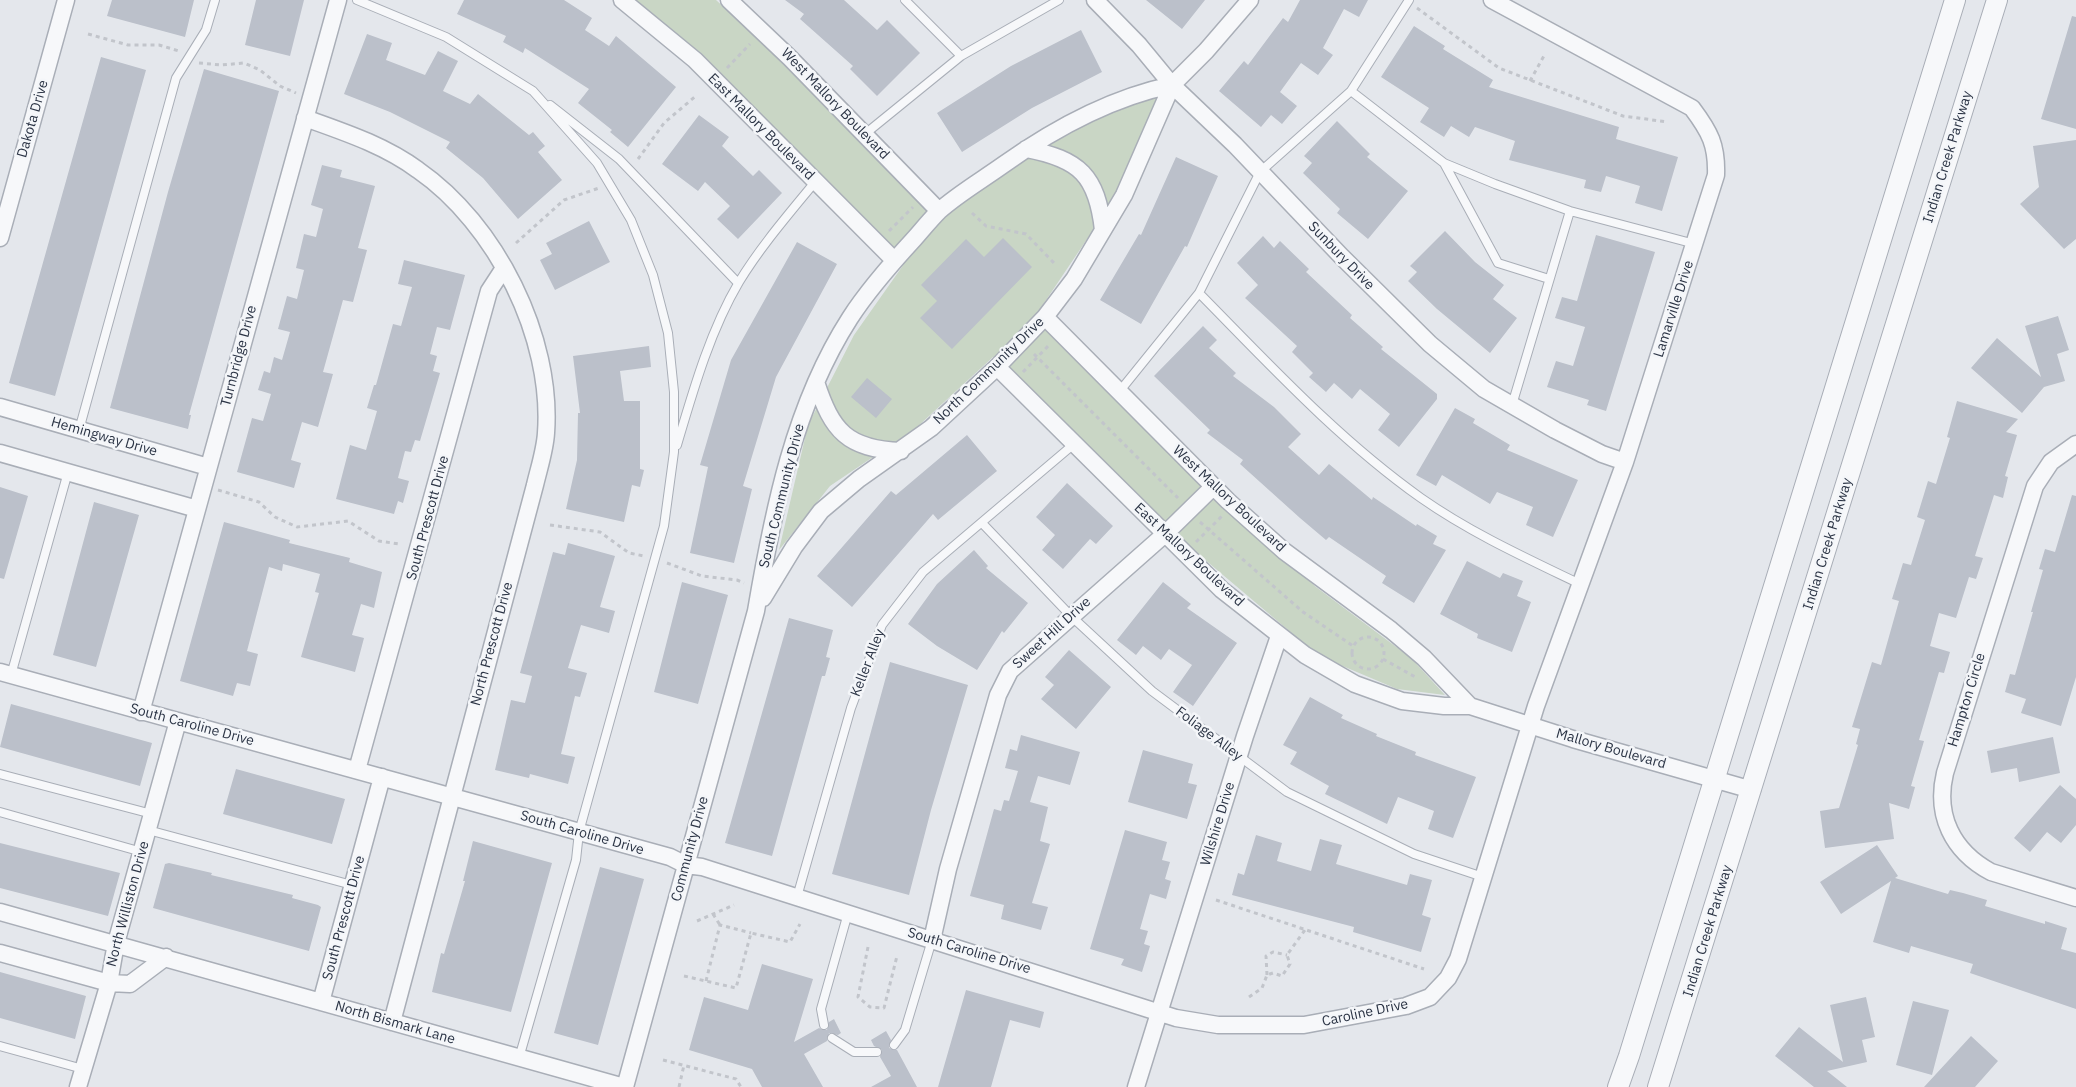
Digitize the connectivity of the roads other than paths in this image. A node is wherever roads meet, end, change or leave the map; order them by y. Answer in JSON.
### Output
{"nodes":[{"id":1,"x":66,"y":0,"type":"edge"},
{"id":2,"x":215,"y":0,"type":"edge"},
{"id":3,"x":338,"y":0,"type":"edge"},
{"id":4,"x":357,"y":0,"type":"edge"},
{"id":5,"x":622,"y":0,"type":"edge"},
{"id":6,"x":729,"y":0,"type":"edge"},
{"id":7,"x":905,"y":0,"type":"edge"},
{"id":8,"x":1059,"y":0,"type":"edge"},
{"id":9,"x":1095,"y":0,"type":"edge"},
{"id":10,"x":1250,"y":0,"type":"edge"},
{"id":11,"x":1492,"y":0,"type":"edge"},
{"id":12,"x":1955,"y":0,"type":"edge"},
{"id":13,"x":1997,"y":0,"type":"edge"},
{"id":14,"x":1408,"y":1,"type":"edge"},
{"id":15,"x":961,"y":56,"type":"junction"},
{"id":16,"x":1172,"y":86,"type":"junction"},
{"id":17,"x":533,"y":91,"type":"junction"},
{"id":18,"x":1351,"y":91,"type":"junction"},
{"id":19,"x":304,"y":118,"type":"junction"},
{"id":20,"x":865,"y":134,"type":"junction"},
{"id":21,"x":1026,"y":149,"type":"junction"},
{"id":22,"x":1444,"y":163,"type":"junction"},
{"id":23,"x":1260,"y":172,"type":"junction"},
{"id":24,"x":815,"y":182,"type":"junction"},
{"id":25,"x":939,"y":211,"type":"junction"},
{"id":26,"x":1570,"y":211,"type":"junction"},
{"id":27,"x":1103,"y":230,"type":"junction"},
{"id":28,"x":0,"y":238,"type":"edge"},
{"id":29,"x":1694,"y":244,"type":"junction"},
{"id":30,"x":894,"y":260,"type":"junction"},
{"id":31,"x":504,"y":268,"type":"junction"},
{"id":32,"x":1549,"y":279,"type":"junction"},
{"id":33,"x":738,"y":283,"type":"junction"},
{"id":34,"x":1199,"y":293,"type":"junction"},
{"id":35,"x":1045,"y":317,"type":"junction"},
{"id":36,"x":997,"y":367,"type":"junction"},
{"id":37,"x":816,"y":382,"type":"junction"},
{"id":38,"x":1119,"y":392,"type":"junction"},
{"id":39,"x":1512,"y":405,"type":"junction"},
{"id":40,"x":0,"y":407,"type":"edge"},
{"id":41,"x":79,"y":430,"type":"junction"},
{"id":42,"x":1074,"y":444,"type":"junction"},
{"id":43,"x":2076,"y":444,"type":"edge"},
{"id":44,"x":901,"y":451,"type":"junction"},
{"id":45,"x":674,"y":452,"type":"junction"},
{"id":46,"x":0,"y":453,"type":"edge"},
{"id":47,"x":1625,"y":462,"type":"junction"},
{"id":48,"x":208,"y":467,"type":"junction"},
{"id":49,"x":68,"y":472,"type":"junction"},
{"id":50,"x":1213,"y":487,"type":"junction"},
{"id":51,"x":197,"y":508,"type":"junction"},
{"id":52,"x":982,"y":523,"type":"junction"},
{"id":53,"x":1165,"y":534,"type":"junction"},
{"id":54,"x":1580,"y":584,"type":"junction"},
{"id":55,"x":756,"y":611,"type":"junction"},
{"id":56,"x":1071,"y":616,"type":"junction"},
{"id":57,"x":1280,"y":636,"type":"junction"},
{"id":58,"x":3,"y":673,"type":"edge"},
{"id":59,"x":1470,"y":706,"type":"junction"},
{"id":60,"x":141,"y":712,"type":"junction"},
{"id":61,"x":178,"y":722,"type":"junction"},
{"id":62,"x":1530,"y":726,"type":"junction"},
{"id":63,"x":1239,"y":756,"type":"junction"},
{"id":64,"x":357,"y":770,"type":"junction"},
{"id":65,"x":0,"y":774,"type":"edge"},
{"id":66,"x":382,"y":777,"type":"junction"},
{"id":67,"x":1715,"y":780,"type":"junction"},
{"id":68,"x":1752,"y":790,"type":"junction"},
{"id":69,"x":451,"y":796,"type":"junction"},
{"id":70,"x":0,"y":812,"type":"edge"},
{"id":71,"x":152,"y":814,"type":"junction"},
{"id":72,"x":148,"y":830,"type":"junction"},
{"id":73,"x":579,"y":832,"type":"junction"},
{"id":74,"x":142,"y":852,"type":"junction"},
{"id":75,"x":686,"y":866,"type":"junction"},
{"id":76,"x":1483,"y":877,"type":"junction"},
{"id":77,"x":352,"y":885,"type":"junction"},
{"id":78,"x":798,"y":897,"type":"junction"},
{"id":79,"x":2076,"y":898,"type":"edge"},
{"id":80,"x":0,"y":912,"type":"edge"},
{"id":81,"x":848,"y":913,"type":"junction"},
{"id":82,"x":932,"y":940,"type":"junction"},
{"id":83,"x":116,"y":943,"type":"junction"},
{"id":84,"x":0,"y":953,"type":"edge"},
{"id":85,"x":166,"y":957,"type":"junction"},
{"id":86,"x":109,"y":983,"type":"junction"},
{"id":87,"x":321,"y":1002,"type":"junction"},
{"id":88,"x":1159,"y":1012,"type":"junction"},
{"id":89,"x":392,"y":1022,"type":"junction"},
{"id":90,"x":824,"y":1025,"type":"dead end"},
{"id":91,"x":832,"y":1038,"type":"dead end"},
{"id":92,"x":894,"y":1045,"type":"dead end"},
{"id":93,"x":0,"y":1046,"type":"edge"},
{"id":94,"x":878,"y":1052,"type":"dead end"},
{"id":95,"x":519,"y":1058,"type":"junction"},
{"id":96,"x":83,"y":1069,"type":"junction"},
{"id":97,"x":78,"y":1087,"type":"edge"},
{"id":98,"x":625,"y":1087,"type":"edge"},
{"id":99,"x":1136,"y":1087,"type":"edge"},
{"id":100,"x":1618,"y":1087,"type":"edge"},
{"id":101,"x":1658,"y":1087,"type":"edge"}],
"edges":[{"from":1,"to":28,"type":"street","name":"Dakota Drive"},
{"from":2,"to":41,"type":"lane"},
{"from":3,"to":19,"type":"street","name":"Turnbridge Drive"},
{"from":4,"to":17,"type":"lane"},
{"from":5,"to":24,"type":"street","name":"East Mallory Boulevard"},
{"from":6,"to":20,"type":"street","name":"West Mallory Boulevard"},
{"from":7,"to":15,"type":"lane"},
{"from":8,"to":15,"type":"lane"},
{"from":9,"to":16,"type":"street","name":"Sunbury Drive"},
{"from":10,"to":16,"type":"street","name":"North Community Drive"},
{"from":11,"to":29,"type":"street","name":"Lamarville Drive"},
{"from":12,"to":67,"type":"street"},
{"from":13,"to":68,"type":"street","name":"Indian Creek Parkway"},
{"from":14,"to":18,"type":"lane"},
{"from":15,"to":20,"type":"lane"},
{"from":16,"to":21,"type":"street","name":"South Community Drive"},
{"from":16,"to":23,"type":"street","name":"Sunbury Drive"},
{"from":16,"to":27,"type":"street","name":"North Community Drive"},
{"from":17,"to":33,"type":"lane"},
{"from":17,"to":45,"type":"lane"},
{"from":18,"to":22,"type":"lane"},
{"from":18,"to":23,"type":"lane"},
{"from":19,"to":31,"type":"street","name":"North Prescott Drive"},
{"from":19,"to":48,"type":"street","name":"Turnbridge Drive"},
{"from":20,"to":25,"type":"street","name":"West Mallory Boulevard"},
{"from":21,"to":25,"type":"street","name":"South Community Drive"},
{"from":21,"to":27,"type":"street"},
{"from":22,"to":26,"type":"lane"},
{"from":22,"to":32,"type":"lane"},
{"from":23,"to":34,"type":"lane"},
{"from":23,"to":39,"type":"street","name":"Sunbury Drive"},
{"from":24,"to":30,"type":"street","name":"East Mallory Boulevard"},
{"from":24,"to":33,"type":"lane"},
{"from":25,"to":30,"type":"street","name":"South Community Drive"},
{"from":26,"to":29,"type":"lane"},
{"from":26,"to":32,"type":"lane"},
{"from":27,"to":35,"type":"street","name":"North Community Drive"},
{"from":29,"to":47,"type":"street","name":"Lamarville Drive"},
{"from":30,"to":37,"type":"street","name":"South Community Drive"},
{"from":31,"to":64,"type":"street","name":"South Prescott Drive"},
{"from":31,"to":69,"type":"street","name":"North Prescott Drive"},
{"from":32,"to":39,"type":"lane"},
{"from":33,"to":45,"type":"lane"},
{"from":34,"to":38,"type":"lane"},
{"from":34,"to":54,"type":"lane"},
{"from":35,"to":36,"type":"street","name":"North Community Drive"},
{"from":35,"to":38,"type":"street","name":"West Mallory Boulevard"},
{"from":36,"to":42,"type":"street","name":"East Mallory Boulevard"},
{"from":36,"to":44,"type":"street","name":"North Community Drive"},
{"from":37,"to":44,"type":"street"},
{"from":37,"to":55,"type":"street","name":"South Community Drive"},
{"from":38,"to":50,"type":"street","name":"West Mallory Boulevard"},
{"from":39,"to":47,"type":"street","name":"Sunbury Drive"},
{"from":40,"to":41,"type":"street","name":"Hemingway Drive"},
{"from":41,"to":48,"type":"street","name":"Hemingway Drive"},
{"from":42,"to":52,"type":"lane","name":"Keller Alley"},
{"from":42,"to":53,"type":"street","name":"East Mallory Boulevard"},
{"from":43,"to":79,"type":"street","name":"Hampton Circle"},
{"from":44,"to":55,"type":"street","name":"North Community Drive"},
{"from":45,"to":73,"type":"lane"},
{"from":46,"to":49,"type":"street"},
{"from":47,"to":54,"type":"street","name":"Lamarville Drive"},
{"from":48,"to":51,"type":"street","name":"Turnbridge Drive"},
{"from":49,"to":51,"type":"street"},
{"from":49,"to":58,"type":"lane"},
{"from":50,"to":53,"type":"street","name":"Sweet Hill Drive"},
{"from":50,"to":59,"type":"street","name":"West Mallory Boulevard"},
{"from":51,"to":60,"type":"street","name":"Turnbridge Drive"},
{"from":52,"to":56,"type":"lane","name":"Foliage Alley"},
{"from":52,"to":78,"type":"lane","name":"Keller Alley"},
{"from":53,"to":56,"type":"street","name":"Sweet Hill Drive"},
{"from":53,"to":57,"type":"street","name":"East Mallory Boulevard"},
{"from":54,"to":62,"type":"street","name":"Lamarville Drive"},
{"from":55,"to":75,"type":"street","name":"Community Drive"},
{"from":56,"to":63,"type":"lane","name":"Foliage Alley"},
{"from":56,"to":82,"type":"street","name":"Sweet Hill Drive"},
{"from":57,"to":59,"type":"street","name":"East Mallory Boulevard"},
{"from":57,"to":63,"type":"street","name":"Wilshire Drive"},
{"from":58,"to":60,"type":"street","name":"South Caroline Drive"},
{"from":59,"to":62,"type":"street","name":"Mallory Boulevard"},
{"from":60,"to":61,"type":"street","name":"South Caroline Drive"},
{"from":61,"to":64,"type":"street","name":"South Caroline Drive"},
{"from":61,"to":71,"type":"street","name":"North Williston Drive"},
{"from":62,"to":67,"type":"street","name":"Mallory Boulevard"},
{"from":62,"to":76,"type":"street","name":"Caroline Drive"},
{"from":63,"to":76,"type":"lane","name":"Foliage Alley"},
{"from":63,"to":88,"type":"street","name":"Wilshire Drive"},
{"from":64,"to":66,"type":"street","name":"South Caroline Drive"},
{"from":65,"to":71,"type":"lane"},
{"from":66,"to":69,"type":"street","name":"South Caroline Drive"},
{"from":66,"to":77,"type":"street","name":"South Prescott Drive"},
{"from":67,"to":68,"type":"street","name":"Mallory Boulevard"},
{"from":67,"to":100,"type":"street"},
{"from":68,"to":101,"type":"street","name":"Indian Creek Parkway"},
{"from":69,"to":73,"type":"street","name":"South Caroline Drive"},
{"from":69,"to":89,"type":"street","name":"North Prescott Drive"},
{"from":70,"to":74,"type":"lane"},
{"from":71,"to":72,"type":"street","name":"North Williston Drive"},
{"from":72,"to":74,"type":"street","name":"North Williston Drive"},
{"from":72,"to":77,"type":"lane"},
{"from":73,"to":75,"type":"street","name":"South Caroline Drive"},
{"from":73,"to":95,"type":"lane"},
{"from":74,"to":83,"type":"street","name":"North Williston Drive"},
{"from":75,"to":78,"type":"street","name":"South Caroline Drive"},
{"from":75,"to":98,"type":"street","name":"Community Drive"},
{"from":76,"to":88,"type":"street","name":"Caroline Drive"},
{"from":77,"to":87,"type":"street","name":"South Prescott Drive"},
{"from":78,"to":81,"type":"street","name":"South Caroline Drive"},
{"from":80,"to":83,"type":"street","name":"North Bismark Lane"},
{"from":81,"to":82,"type":"street","name":"South Caroline Drive"},
{"from":81,"to":90,"type":"lane"},
{"from":82,"to":88,"type":"street","name":"South Caroline Drive"},
{"from":82,"to":92,"type":"lane"},
{"from":83,"to":85,"type":"street","name":"North Bismark Lane"},
{"from":83,"to":86,"type":"street","name":"North Williston Drive"},
{"from":84,"to":86,"type":"street"},
{"from":85,"to":86,"type":"street"},
{"from":85,"to":87,"type":"street","name":"North Bismark Lane"},
{"from":86,"to":96,"type":"street","name":"North Williston Drive"},
{"from":87,"to":89,"type":"street","name":"North Bismark Lane"},
{"from":88,"to":99,"type":"street","name":"Wilshire Drive"},
{"from":89,"to":95,"type":"street","name":"North Bismark Lane"},
{"from":91,"to":94,"type":"lane"},
{"from":93,"to":96,"type":"lane"},
{"from":95,"to":98,"type":"street","name":"North Bismark Lane"},
{"from":96,"to":97,"type":"street","name":"North Williston Drive"}]}
